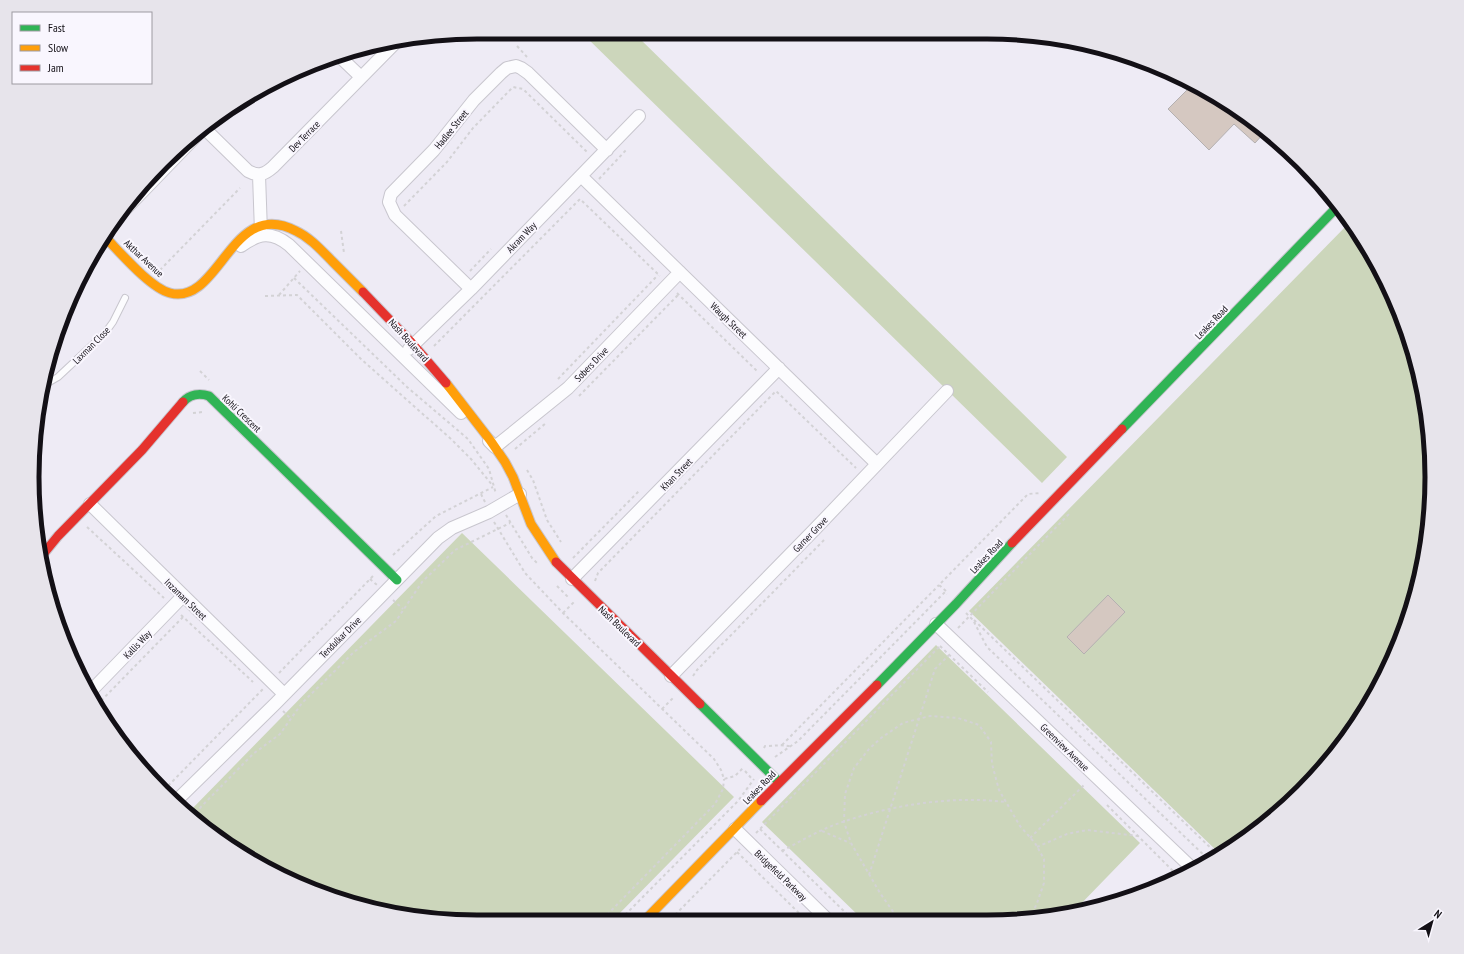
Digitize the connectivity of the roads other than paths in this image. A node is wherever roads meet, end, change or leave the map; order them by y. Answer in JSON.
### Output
{"nodes":[{"id":1,"x":391,"y":47,"type":"edge"},
{"id":2,"x":343,"y":60,"type":"edge"},
{"id":3,"x":361,"y":77,"type":"junction"},
{"id":4,"x":639,"y":116,"type":"dead end"},
{"id":5,"x":208,"y":132,"type":"edge"},
{"id":6,"x":606,"y":150,"type":"junction"},
{"id":7,"x":259,"y":175,"type":"junction"},
{"id":8,"x":581,"y":176,"type":"junction"},
{"id":9,"x":1334,"y":210,"type":"edge"},
{"id":10,"x":261,"y":230,"type":"junction"},
{"id":11,"x":109,"y":241,"type":"edge"},
{"id":12,"x":226,"y":258,"type":"joint"},
{"id":13,"x":680,"y":272,"type":"junction"},
{"id":14,"x":471,"y":289,"type":"junction"},
{"id":15,"x":125,"y":298,"type":"dead end"},
{"id":16,"x":414,"y":345,"type":"junction"},
{"id":17,"x":402,"y":356,"type":"junction"},
{"id":18,"x":779,"y":368,"type":"junction"},
{"id":19,"x":50,"y":382,"type":"edge"},
{"id":20,"x":947,"y":391,"type":"dead end"},
{"id":21,"x":495,"y":447,"type":"junction"},
{"id":22,"x":877,"y":464,"type":"junction"},
{"id":23,"x":520,"y":494,"type":"junction"},
{"id":24,"x":90,"y":504,"type":"junction"},
{"id":25,"x":45,"y":551,"type":"edge"},
{"id":26,"x":572,"y":579,"type":"junction"},
{"id":27,"x":397,"y":580,"type":"junction"},
{"id":28,"x":183,"y":596,"type":"junction"},
{"id":29,"x":936,"y":624,"type":"junction"},
{"id":30,"x":671,"y":676,"type":"junction"},
{"id":31,"x":94,"y":688,"type":"edge"},
{"id":32,"x":284,"y":694,"type":"junction"},
{"id":33,"x":779,"y":782,"type":"junction"},
{"id":34,"x":179,"y":798,"type":"edge"},
{"id":35,"x":735,"y":829,"type":"junction"},
{"id":36,"x":1189,"y":865,"type":"edge"},
{"id":37,"x":650,"y":915,"type":"edge"},
{"id":38,"x":823,"y":915,"type":"edge"}],
"edges":[{"from":1,"to":3,"type":"street","name":"Dev Terrace"},
{"from":2,"to":3,"type":"street"},
{"from":3,"to":7,"type":"street","name":"Dev Terrace"},
{"from":4,"to":6,"type":"street","name":"Akram Way"},
{"from":5,"to":7,"type":"street"},
{"from":6,"to":8,"type":"street","name":"Akram Way"},
{"from":6,"to":14,"type":"street","name":"Hadlee Street"},
{"from":7,"to":10,"type":"street"},
{"from":8,"to":13,"type":"street","name":"Waugh Street"},
{"from":8,"to":14,"type":"street","name":"Akram Way"},
{"from":9,"to":29,"type":"street","name":"Leakes Road"},
{"from":10,"to":12,"type":"street"},
{"from":10,"to":16,"type":"street","name":"Nash Boulevard"},
{"from":10,"to":17,"type":"street","name":"Nash Boulevard"},
{"from":11,"to":12,"type":"street","name":"Akthar Avenue"},
{"from":13,"to":18,"type":"street","name":"Waugh Street"},
{"from":13,"to":21,"type":"street","name":"Sobers Drive"},
{"from":14,"to":16,"type":"street","name":"Akram Way"},
{"from":15,"to":19,"type":"lane","name":"Laxman Close"},
{"from":16,"to":17,"type":"street","name":"Akram Way"},
{"from":16,"to":21,"type":"street","name":"Nash Boulevard"},
{"from":17,"to":21,"type":"street","name":"Nash Boulevard"},
{"from":18,"to":22,"type":"street","name":"Waugh Street"},
{"from":18,"to":26,"type":"street","name":"Khan Street"},
{"from":20,"to":22,"type":"street","name":"Garner Grove"},
{"from":21,"to":23,"type":"street","name":"Nash Boulevard"},
{"from":22,"to":30,"type":"street","name":"Garner Grove"},
{"from":23,"to":26,"type":"street","name":"Nash Boulevard"},
{"from":23,"to":27,"type":"street","name":"Tendulkar Drive"},
{"from":24,"to":25,"type":"street","name":"Kohli Crescent"},
{"from":24,"to":27,"type":"street","name":"Kohli Crescent"},
{"from":24,"to":28,"type":"street","name":"Inzamam Street"},
{"from":26,"to":30,"type":"street","name":"Nash Boulevard"},
{"from":27,"to":32,"type":"street","name":"Tendulkar Drive"},
{"from":28,"to":31,"type":"street","name":"Kallis Way"},
{"from":28,"to":32,"type":"street","name":"Inzamam Street"},
{"from":29,"to":33,"type":"street","name":"Leakes Road"},
{"from":29,"to":36,"type":"street","name":"Greenview Avenue"},
{"from":30,"to":33,"type":"street","name":"Nash Boulevard"},
{"from":32,"to":34,"type":"street","name":"Tendulkar Drive"},
{"from":33,"to":35,"type":"street","name":"Leakes Road"},
{"from":35,"to":37,"type":"street","name":"Leakes Road"},
{"from":35,"to":38,"type":"street","name":"Bridgefield Parkway"}]}
